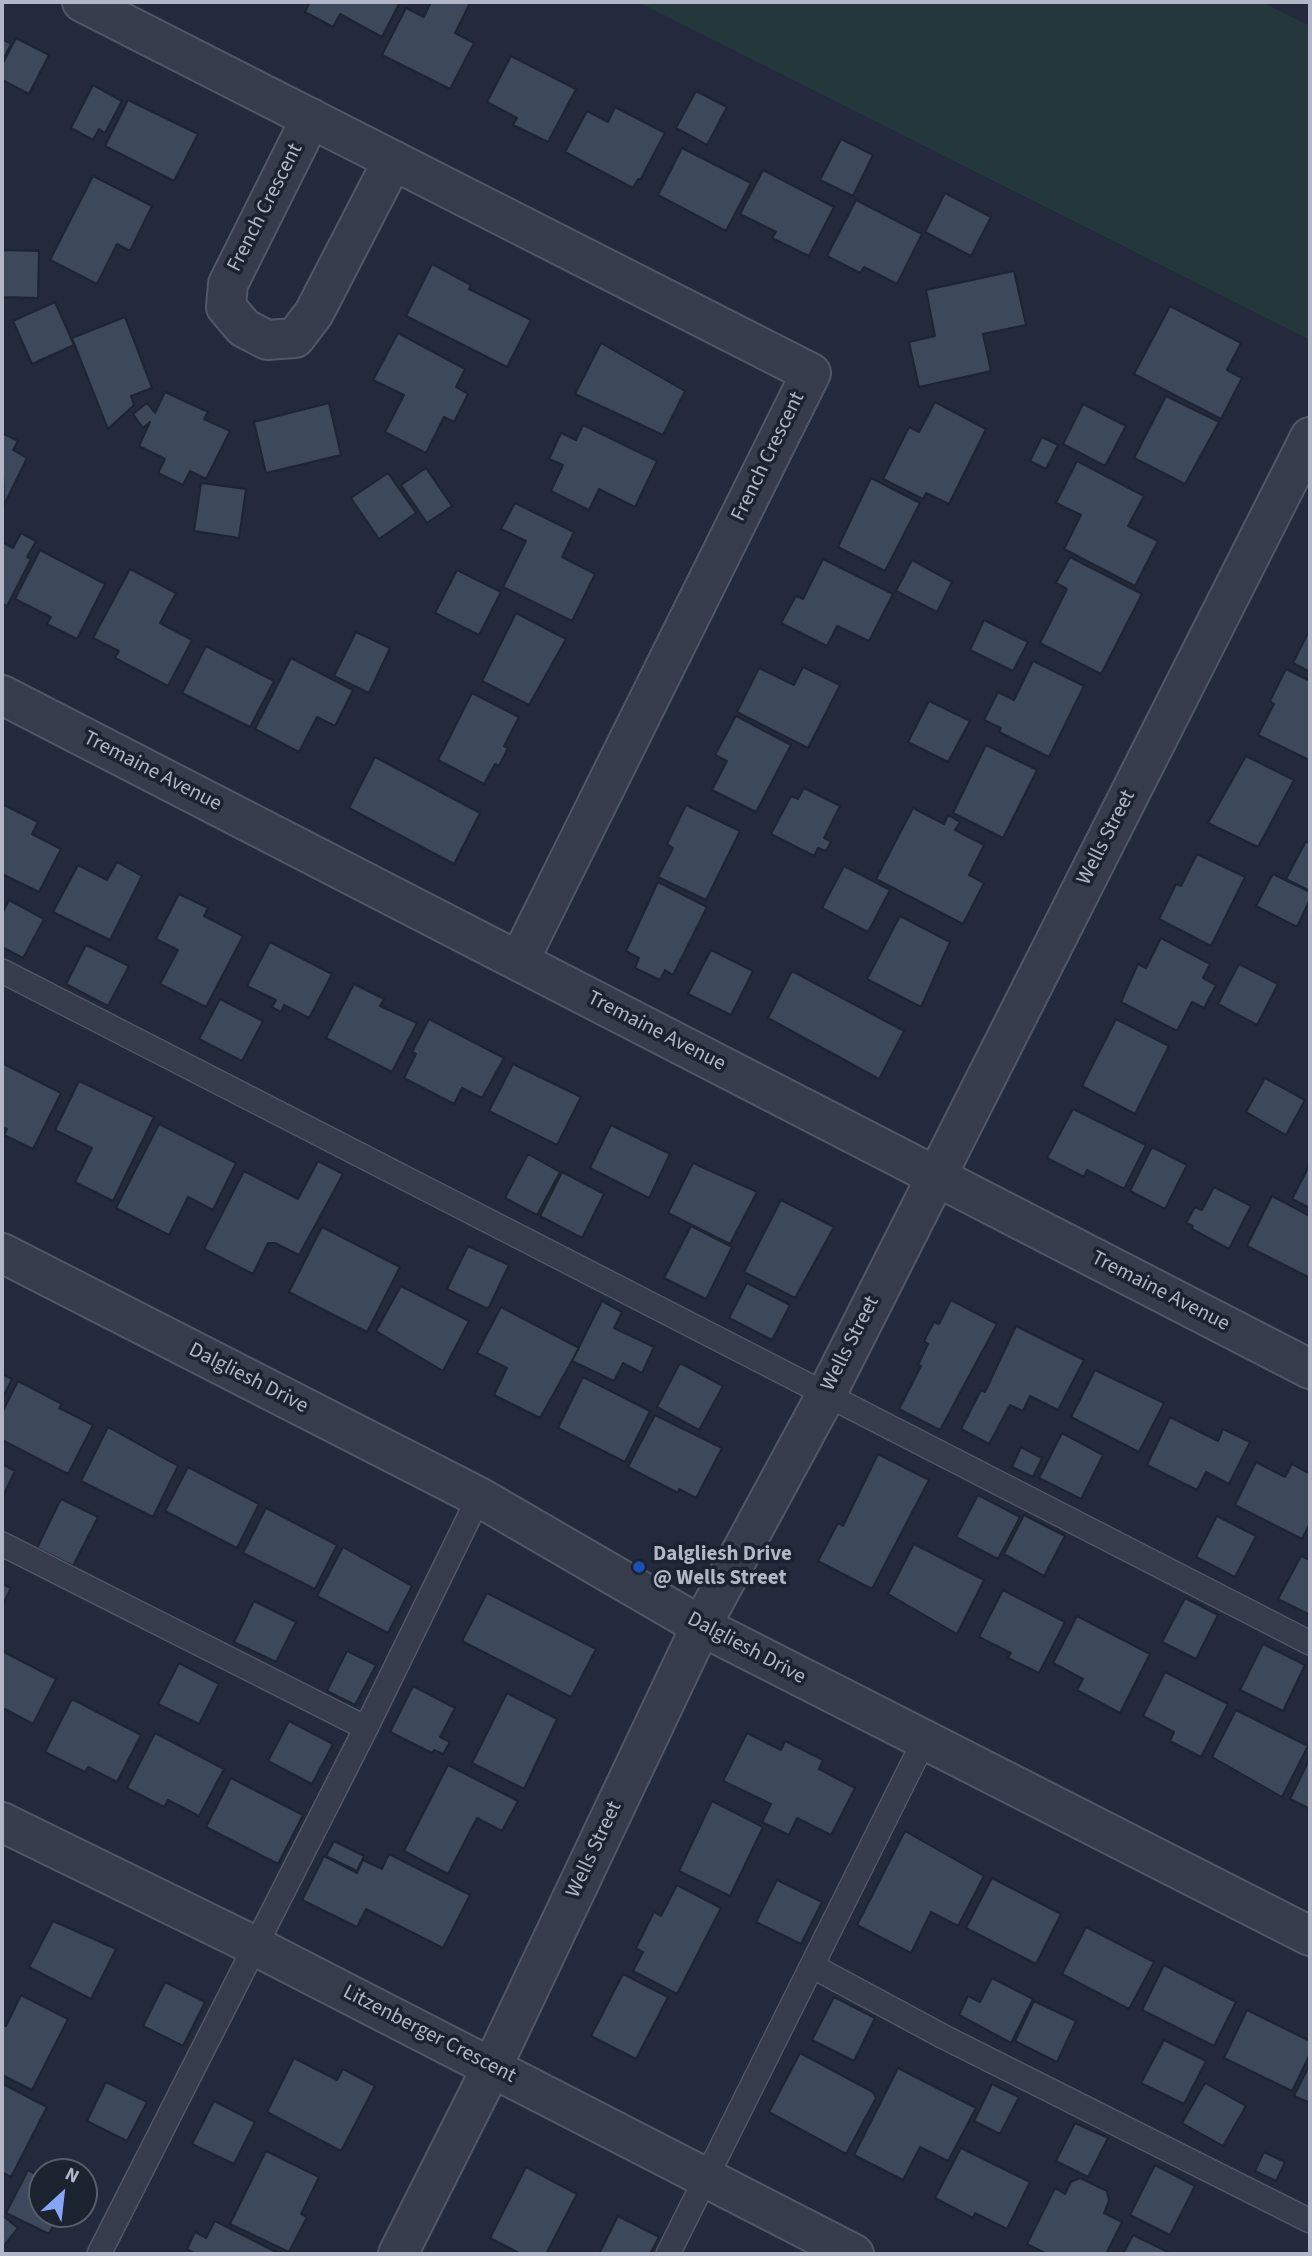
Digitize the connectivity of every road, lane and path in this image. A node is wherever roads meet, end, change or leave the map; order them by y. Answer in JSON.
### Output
{"nodes":[{"id":1,"x":82,"y":2,"type":"edge"},
{"id":2,"x":311,"y":118,"type":"junction"},
{"id":3,"x":393,"y":160,"type":"junction"},
{"id":4,"x":1310,"y":437,"type":"edge"},
{"id":5,"x":2,"y":695,"type":"edge"},
{"id":6,"x":519,"y":961,"type":"junction"},
{"id":7,"x":2,"y":971,"type":"edge"},
{"id":8,"x":936,"y":1177,"type":"junction"},
{"id":9,"x":2,"y":1253,"type":"edge"},
{"id":10,"x":1310,"y":1369,"type":"edge"},
{"id":11,"x":827,"y":1393,"type":"junction"},
{"id":12,"x":478,"y":1497,"type":"junction"},
{"id":13,"x":2,"y":1544,"type":"edge"},
{"id":14,"x":701,"y":1626,"type":"junction"},
{"id":15,"x":1310,"y":1643,"type":"edge"},
{"id":16,"x":366,"y":1728,"type":"junction"},
{"id":17,"x":925,"y":1741,"type":"junction"},
{"id":18,"x":2,"y":1822,"type":"edge"},
{"id":19,"x":1310,"y":1936,"type":"edge"},
{"id":20,"x":255,"y":1946,"type":"junction"},
{"id":21,"x":814,"y":1967,"type":"junction"},
{"id":22,"x":492,"y":2067,"type":"junction"},
{"id":23,"x":706,"y":2179,"type":"junction"},
{"id":24,"x":1310,"y":2221,"type":"edge"},
{"id":25,"x":99,"y":2254,"type":"edge"},
{"id":26,"x":398,"y":2254,"type":"edge"},
{"id":27,"x":668,"y":2254,"type":"edge"},
{"id":28,"x":854,"y":2254,"type":"edge"}],
"edges":[{"from":1,"to":2,"type":"street","name":"French Crescent"},
{"from":2,"to":3,"type":"street","name":"French Crescent"},
{"from":2,"to":3,"type":"street","name":"French Crescent"},
{"from":3,"to":6,"type":"street","name":"French Crescent"},
{"from":4,"to":8,"type":"street","name":"Wells Street"},
{"from":5,"to":6,"type":"street","name":"Tremaine Avenue"},
{"from":6,"to":8,"type":"street","name":"Tremaine Avenue"},
{"from":7,"to":11,"type":"lane"},
{"from":8,"to":10,"type":"street","name":"Tremaine Avenue"},
{"from":8,"to":11,"type":"street","name":"Wells Street"},
{"from":9,"to":12,"type":"street","name":"Dalgliesh Drive"},
{"from":11,"to":14,"type":"street","name":"Wells Street"},
{"from":11,"to":15,"type":"lane"},
{"from":12,"to":14,"type":"street","name":"Dalgliesh Drive"},
{"from":12,"to":16,"type":"lane"},
{"from":13,"to":16,"type":"lane"},
{"from":14,"to":17,"type":"street","name":"Dalgliesh Drive"},
{"from":14,"to":22,"type":"street","name":"Wells Street"},
{"from":16,"to":20,"type":"lane"},
{"from":17,"to":19,"type":"street","name":"Dalgliesh Drive"},
{"from":17,"to":21,"type":"lane"},
{"from":18,"to":20,"type":"street","name":"Litzenberger Crescent"},
{"from":20,"to":22,"type":"street","name":"Litzenberger Crescent"},
{"from":20,"to":25,"type":"lane"},
{"from":21,"to":23,"type":"lane"},
{"from":21,"to":24,"type":"lane"},
{"from":22,"to":23,"type":"street","name":"Litzenberger Crescent"},
{"from":22,"to":26,"type":"street","name":"Wells Street"},
{"from":23,"to":27,"type":"lane"},
{"from":23,"to":28,"type":"street","name":"Litzenberger Crescent"}]}
